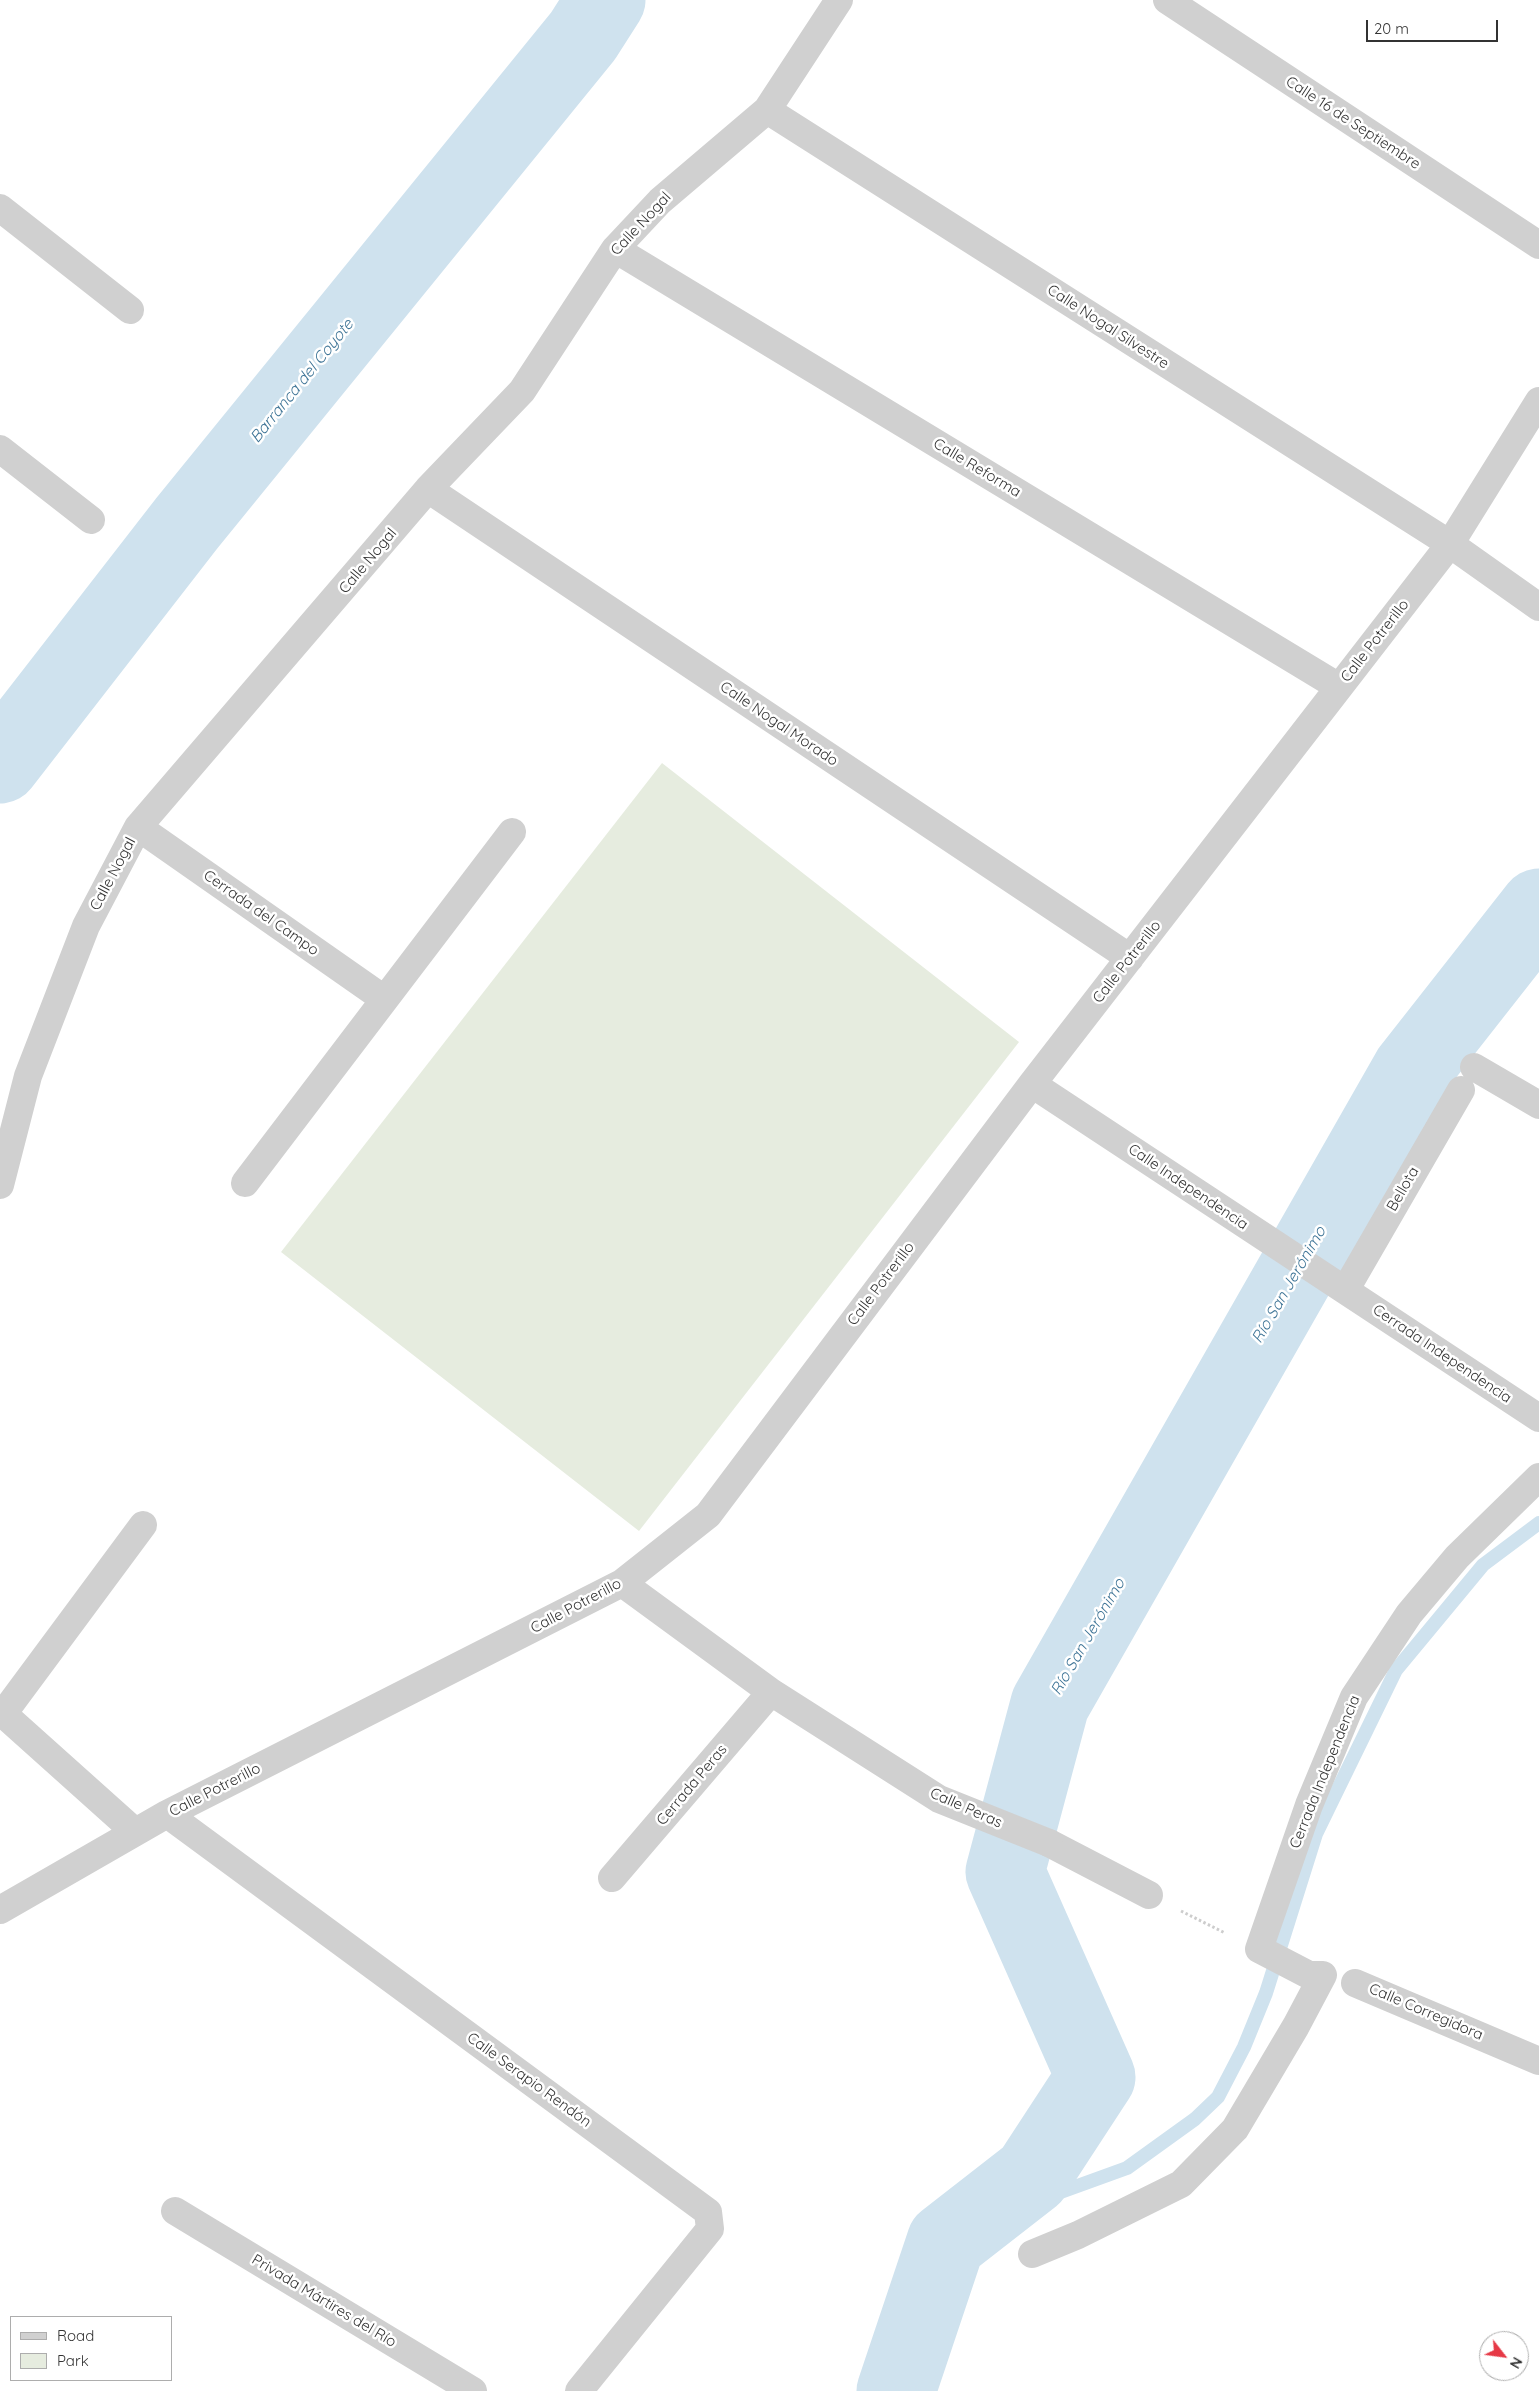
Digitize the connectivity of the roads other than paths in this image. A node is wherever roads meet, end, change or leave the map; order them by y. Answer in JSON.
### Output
{"nodes":[{"id":1,"x":839,"y":0,"type":"edge"},
{"id":2,"x":1167,"y":0,"type":"edge"},
{"id":3,"x":767,"y":110,"type":"junction"},
{"id":4,"x":0,"y":208,"type":"edge"},
{"id":5,"x":1539,"y":245,"type":"edge"},
{"id":6,"x":615,"y":249,"type":"junction"},
{"id":7,"x":130,"y":310,"type":"dead end"},
{"id":8,"x":1539,"y":401,"type":"edge"},
{"id":9,"x":0,"y":449,"type":"edge"},
{"id":10,"x":428,"y":489,"type":"junction"},
{"id":11,"x":91,"y":520,"type":"dead end"},
{"id":12,"x":1450,"y":544,"type":"junction"},
{"id":13,"x":1539,"y":606,"type":"edge"},
{"id":14,"x":1339,"y":688,"type":"junction"},
{"id":15,"x":138,"y":827,"type":"junction"},
{"id":16,"x":512,"y":832,"type":"dead end"},
{"id":17,"x":1130,"y":958,"type":"junction"},
{"id":18,"x":384,"y":999,"type":"junction"},
{"id":19,"x":1032,"y":1084,"type":"junction"},
{"id":20,"x":1539,"y":1105,"type":"edge"},
{"id":21,"x":245,"y":1183,"type":"dead end"},
{"id":22,"x":0,"y":1185,"type":"edge"},
{"id":23,"x":1340,"y":1285,"type":"junction"},
{"id":24,"x":1539,"y":1418,"type":"edge"},
{"id":25,"x":1539,"y":1477,"type":"edge"},
{"id":26,"x":143,"y":1525,"type":"dead end"},
{"id":27,"x":622,"y":1583,"type":"junction"},
{"id":28,"x":771,"y":1692,"type":"junction"},
{"id":29,"x":2,"y":1713,"type":"edge"},
{"id":30,"x":167,"y":1814,"type":"junction"},
{"id":31,"x":134,"y":1832,"type":"junction"},
{"id":32,"x":612,"y":1878,"type":"dead end"},
{"id":33,"x":1149,"y":1895,"type":"road end"},
{"id":34,"x":0,"y":1910,"type":"edge"},
{"id":35,"x":1316,"y":1975,"type":"junction"},
{"id":36,"x":1539,"y":2060,"type":"edge"},
{"id":37,"x":175,"y":2211,"type":"dead end"},
{"id":38,"x":1032,"y":2254,"type":"dead end"},
{"id":39,"x":473,"y":2391,"type":"edge"},
{"id":40,"x":579,"y":2391,"type":"edge"}],
"edges":[{"from":1,"to":3,"type":"street","name":"Calle Nogal"},
{"from":2,"to":5,"type":"street","name":"Calle 16 de Septiembre"},
{"from":3,"to":6,"type":"street","name":"Calle Nogal"},
{"from":3,"to":12,"type":"street","name":"Calle Nogal Silvestre"},
{"from":4,"to":7,"type":"street"},
{"from":6,"to":10,"type":"street","name":"Calle Nogal"},
{"from":6,"to":14,"type":"street","name":"Calle Reforma"},
{"from":8,"to":12,"type":"street","name":"Calle Potrerillo"},
{"from":9,"to":11,"type":"street"},
{"from":10,"to":15,"type":"street","name":"Calle Nogal"},
{"from":10,"to":17,"type":"street","name":"Calle Nogal Morado"},
{"from":12,"to":13,"type":"street","name":"Calle Nogal Silvestre"},
{"from":12,"to":14,"type":"street","name":"Calle Potrerillo"},
{"from":14,"to":17,"type":"street","name":"Calle Potrerillo"},
{"from":15,"to":18,"type":"street","name":"Cerrada del Campo"},
{"from":15,"to":22,"type":"street","name":"Calle Nogal"},
{"from":16,"to":18,"type":"street"},
{"from":17,"to":19,"type":"street","name":"Calle Potrerillo"},
{"from":18,"to":21,"type":"street"},
{"from":19,"to":23,"type":"street","name":"Calle Independencia"},
{"from":19,"to":27,"type":"street","name":"Calle Potrerillo"},
{"from":20,"to":23,"type":"street","name":"Bellota"},
{"from":23,"to":24,"type":"street","name":"Cerrada Independencia"},
{"from":25,"to":35,"type":"street","name":"Cerrada Independencia"},
{"from":26,"to":29,"type":"street"},
{"from":27,"to":28,"type":"street","name":"Calle Peras"},
{"from":27,"to":30,"type":"street","name":"Calle Potrerillo"},
{"from":28,"to":32,"type":"street","name":"Cerrada Peras"},
{"from":28,"to":33,"type":"street","name":"Calle Peras"},
{"from":29,"to":31,"type":"street"},
{"from":30,"to":31,"type":"street","name":"Calle Potrerillo"},
{"from":30,"to":40,"type":"street","name":"Calle Serapio Rendón"},
{"from":31,"to":34,"type":"street","name":"Calle Potrerillo"},
{"from":35,"to":36,"type":"street","name":"Calle Corregidora"},
{"from":35,"to":38,"type":"street"},
{"from":37,"to":39,"type":"street","name":"Privada Mártires del Río"}]}
